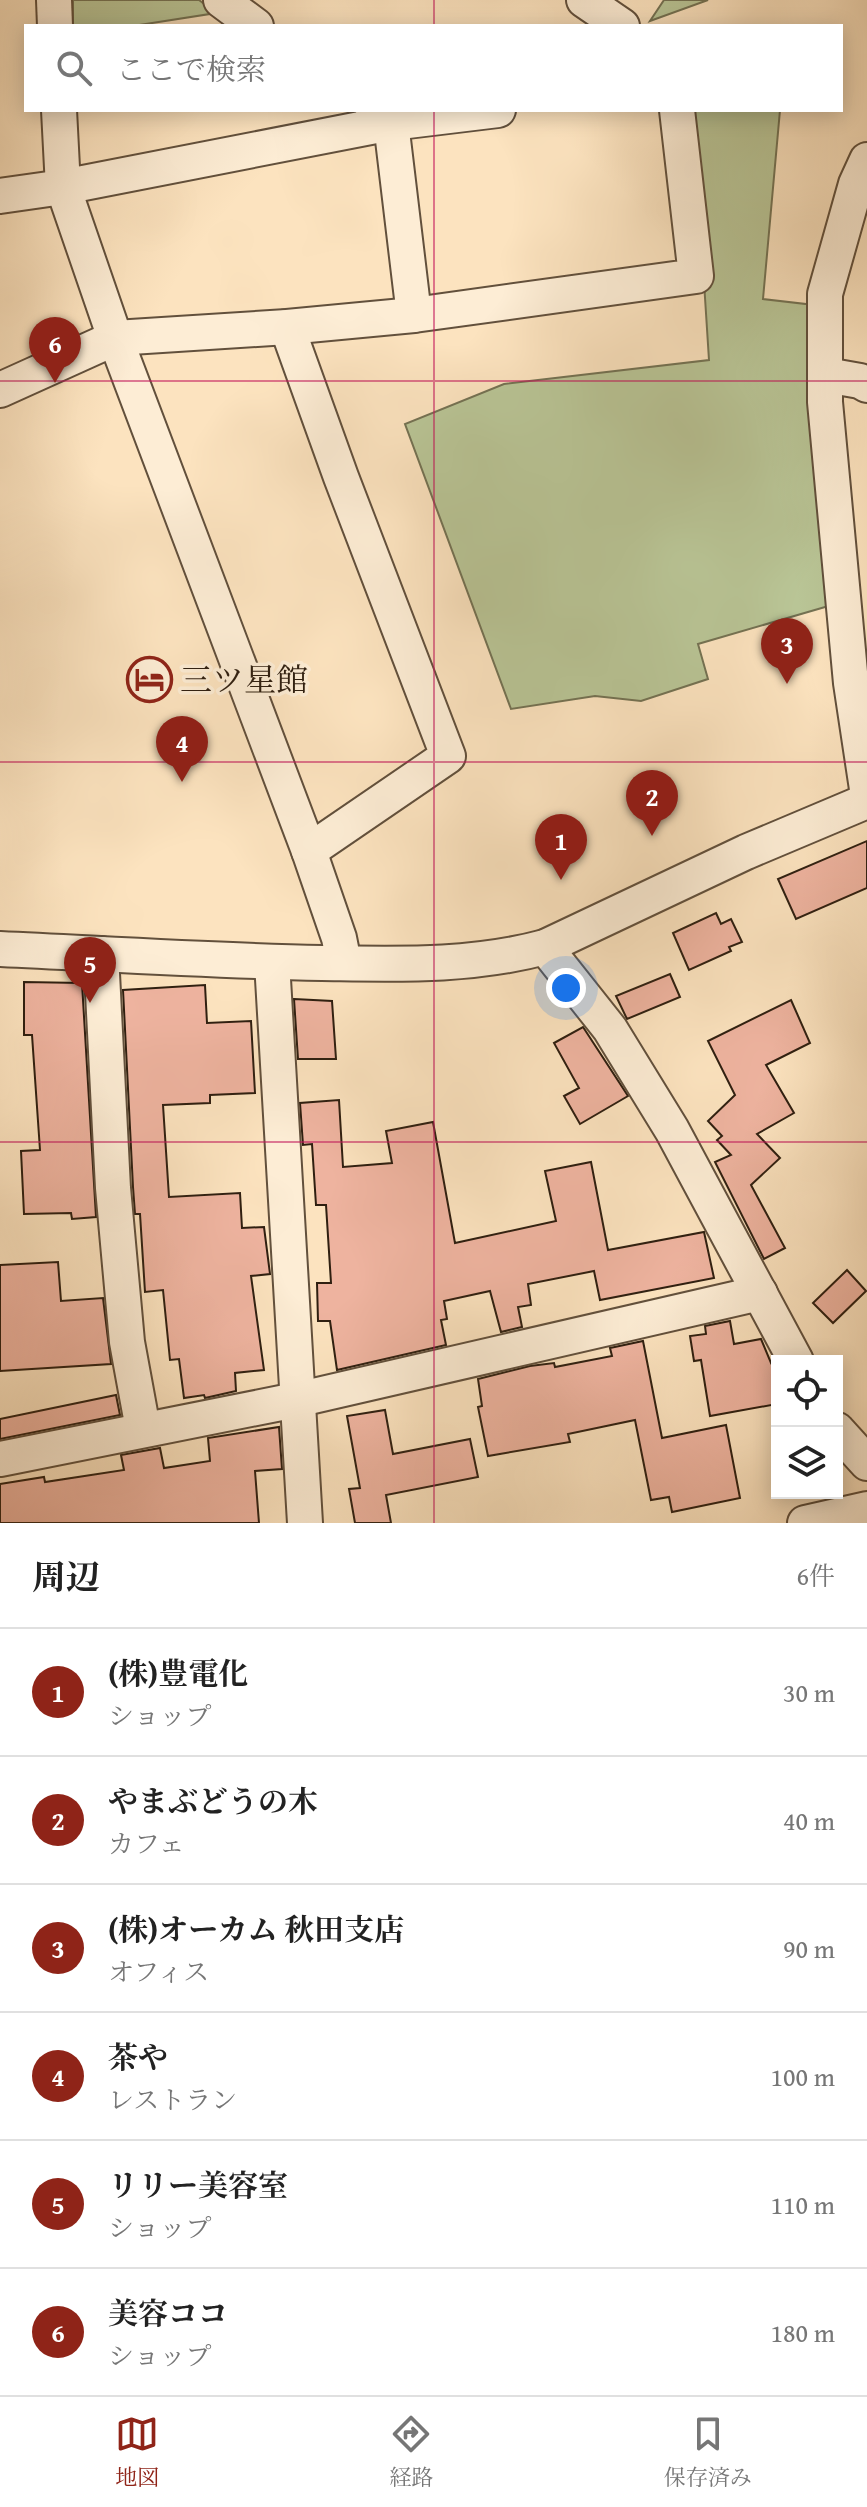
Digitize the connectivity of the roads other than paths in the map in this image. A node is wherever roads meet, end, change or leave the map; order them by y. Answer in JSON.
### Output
{"nodes":[{"id":1,"x":54,"y":0,"type":"edge"},
{"id":2,"x":221,"y":0,"type":"edge"},
{"id":3,"x":584,"y":0,"type":"edge"},
{"id":4,"x":640,"y":0,"type":"edge"},
{"id":5,"x":55,"y":24,"type":"edge"},
{"id":6,"x":253,"y":24,"type":"edge"},
{"id":7,"x":619,"y":24,"type":"edge"},
{"id":8,"x":623,"y":24,"type":"edge"},
{"id":9,"x":59,"y":112,"type":"edge"},
{"id":10,"x":465,"y":112,"type":"edge"},
{"id":11,"x":677,"y":112,"type":"edge"},
{"id":12,"x":382,"y":117,"type":"edge"},
{"id":13,"x":867,"y":160,"type":"edge"},
{"id":14,"x":63,"y":187,"type":"junction"},
{"id":15,"x":0,"y":196,"type":"edge"},
{"id":16,"x":855,"y":229,"type":"edge"},
{"id":17,"x":414,"y":315,"type":"junction"},
{"id":18,"x":287,"y":327,"type":"junction"},
{"id":19,"x":115,"y":338,"type":"junction"},
{"id":20,"x":826,"y":375,"type":"junction"},
{"id":21,"x":867,"y":385,"type":"edge"},
{"id":22,"x":0,"y":390,"type":"edge"},
{"id":23,"x":853,"y":548,"type":"edge"},
{"id":24,"x":867,"y":789,"type":"edge"},
{"id":25,"x":867,"y":801,"type":"edge"},
{"id":26,"x":309,"y":851,"type":"junction"},
{"id":27,"x":545,"y":947,"type":"junction"},
{"id":28,"x":0,"y":949,"type":"edge"},
{"id":29,"x":101,"y":954,"type":"junction"},
{"id":30,"x":272,"y":962,"type":"junction"},
{"id":31,"x":344,"y":963,"type":"junction"},
{"id":32,"x":760,"y":1293,"type":"junction"},
{"id":33,"x":793,"y":1355,"type":"edge"},
{"id":34,"x":296,"y":1400,"type":"junction"},
{"id":35,"x":143,"y":1429,"type":"junction"},
{"id":36,"x":843,"y":1437,"type":"edge"},
{"id":37,"x":0,"y":1459,"type":"edge"},
{"id":38,"x":867,"y":1463,"type":"edge"},
{"id":39,"x":867,"y":1509,"type":"edge"},
{"id":40,"x":305,"y":1523,"type":"edge"},
{"id":41,"x":805,"y":1523,"type":"edge"}],
"edges":[{"from":1,"to":5,"type":"street"},
{"from":2,"to":6,"type":"street"},
{"from":3,"to":7,"type":"street"},
{"from":4,"to":8,"type":"street"},
{"from":9,"to":14,"type":"street"},
{"from":10,"to":12,"type":"street"},
{"from":11,"to":17,"type":"street"},
{"from":12,"to":14,"type":"street"},
{"from":12,"to":17,"type":"street"},
{"from":13,"to":16,"type":"street"},
{"from":14,"to":15,"type":"street"},
{"from":14,"to":19,"type":"street"},
{"from":16,"to":20,"type":"street"},
{"from":17,"to":18,"type":"street"},
{"from":18,"to":19,"type":"street"},
{"from":18,"to":26,"type":"street"},
{"from":19,"to":22,"type":"street"},
{"from":19,"to":26,"type":"street"},
{"from":20,"to":21,"type":"street"},
{"from":20,"to":23,"type":"street"},
{"from":23,"to":24,"type":"street"},
{"from":25,"to":27,"type":"street"},
{"from":26,"to":31,"type":"street"},
{"from":27,"to":31,"type":"street"},
{"from":27,"to":32,"type":"street"},
{"from":28,"to":29,"type":"street"},
{"from":29,"to":30,"type":"street"},
{"from":29,"to":35,"type":"street"},
{"from":30,"to":31,"type":"street"},
{"from":30,"to":34,"type":"street"},
{"from":32,"to":33,"type":"street"},
{"from":32,"to":34,"type":"street"},
{"from":34,"to":35,"type":"street"},
{"from":34,"to":40,"type":"street"},
{"from":35,"to":37,"type":"street"},
{"from":36,"to":38,"type":"street"},
{"from":39,"to":41,"type":"street"}]}
